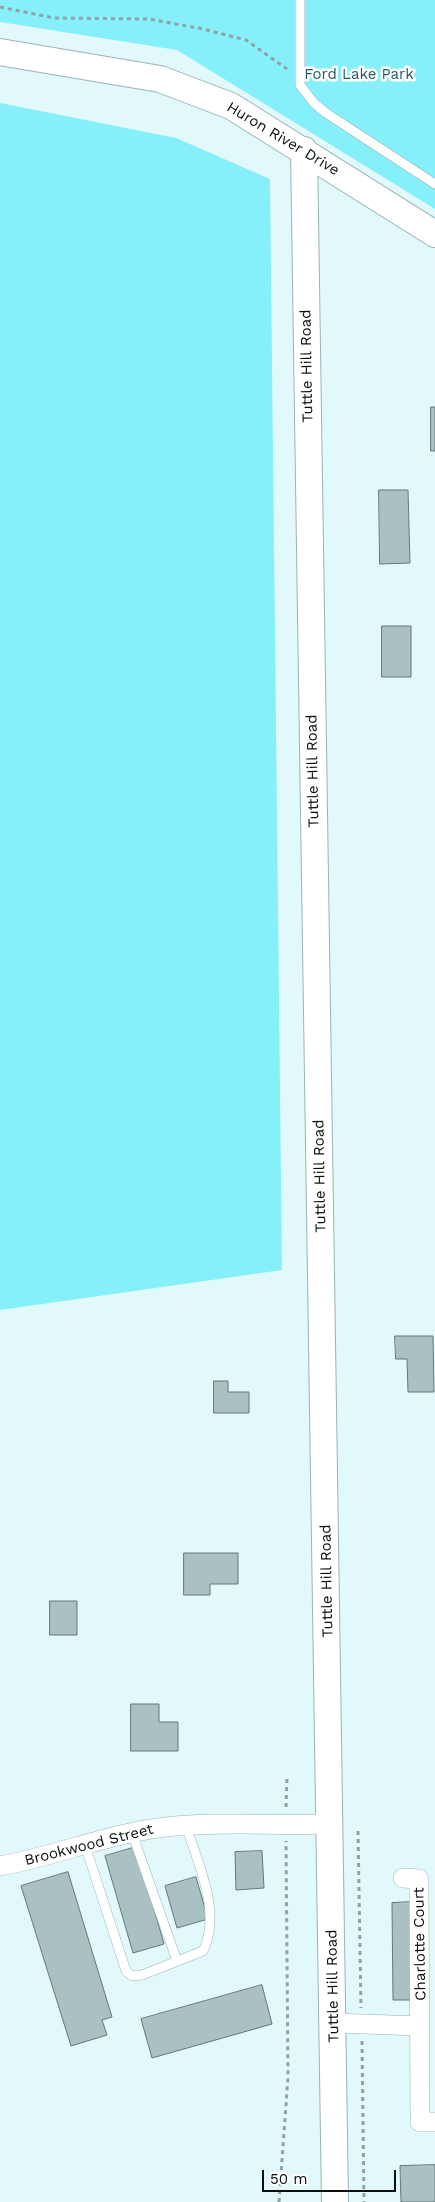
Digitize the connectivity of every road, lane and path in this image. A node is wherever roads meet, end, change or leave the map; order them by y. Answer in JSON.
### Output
{"nodes":[{"id":1,"x":300,"y":0,"type":"edge"},
{"id":2,"x":0,"y":7,"type":"edge"},
{"id":3,"x":0,"y":52,"type":"edge"},
{"id":4,"x":300,"y":78,"type":"junction"},
{"id":5,"x":304,"y":150,"type":"junction"},
{"id":6,"x":435,"y":184,"type":"edge"},
{"id":7,"x":435,"y":234,"type":"edge"},
{"id":8,"x":286,"y":1777,"type":"dead end"},
{"id":9,"x":329,"y":1824,"type":"junction"},
{"id":10,"x":285,"y":1825,"type":"junction"},
{"id":11,"x":186,"y":1826,"type":"junction"},
{"id":12,"x":132,"y":1833,"type":"junction"},
{"id":13,"x":85,"y":1846,"type":"junction"},
{"id":14,"x":0,"y":1866,"type":"edge"},
{"id":15,"x":403,"y":1878,"type":"dead end"},
{"id":16,"x":177,"y":1961,"type":"junction"},
{"id":17,"x":334,"y":2023,"type":"junction"},
{"id":18,"x":420,"y":2026,"type":"junction"},
{"id":19,"x":435,"y":2122,"type":"edge"},
{"id":20,"x":279,"y":2202,"type":"edge"},
{"id":21,"x":335,"y":2202,"type":"edge"}],
"edges":[{"from":1,"to":4,"type":"lane"},
{"from":2,"to":4,"type":"path"},
{"from":3,"to":5,"type":"main road","name":"Huron River Drive"},
{"from":4,"to":6,"type":"lane"},
{"from":5,"to":7,"type":"main road","name":"Huron River Drive"},
{"from":5,"to":9,"type":"main road","name":"Tuttle Hill Road"},
{"from":8,"to":10,"type":"path"},
{"from":9,"to":10,"type":"street","name":"Brookwood Street"},
{"from":9,"to":17,"type":"main road","name":"Tuttle Hill Road"},
{"from":10,"to":11,"type":"street","name":"Brookwood Street"},
{"from":10,"to":20,"type":"path"},
{"from":11,"to":12,"type":"street","name":"Brookwood Street"},
{"from":11,"to":16,"type":"lane"},
{"from":12,"to":13,"type":"street","name":"Brookwood Street"},
{"from":12,"to":16,"type":"lane"},
{"from":13,"to":14,"type":"street","name":"Brookwood Street"},
{"from":13,"to":16,"type":"lane"},
{"from":15,"to":18,"type":"street","name":"Charlotte Court"},
{"from":17,"to":18,"type":"street"},
{"from":17,"to":21,"type":"main road","name":"Tuttle Hill Road"},
{"from":18,"to":19,"type":"street","name":"Charlotte Court"}]}
